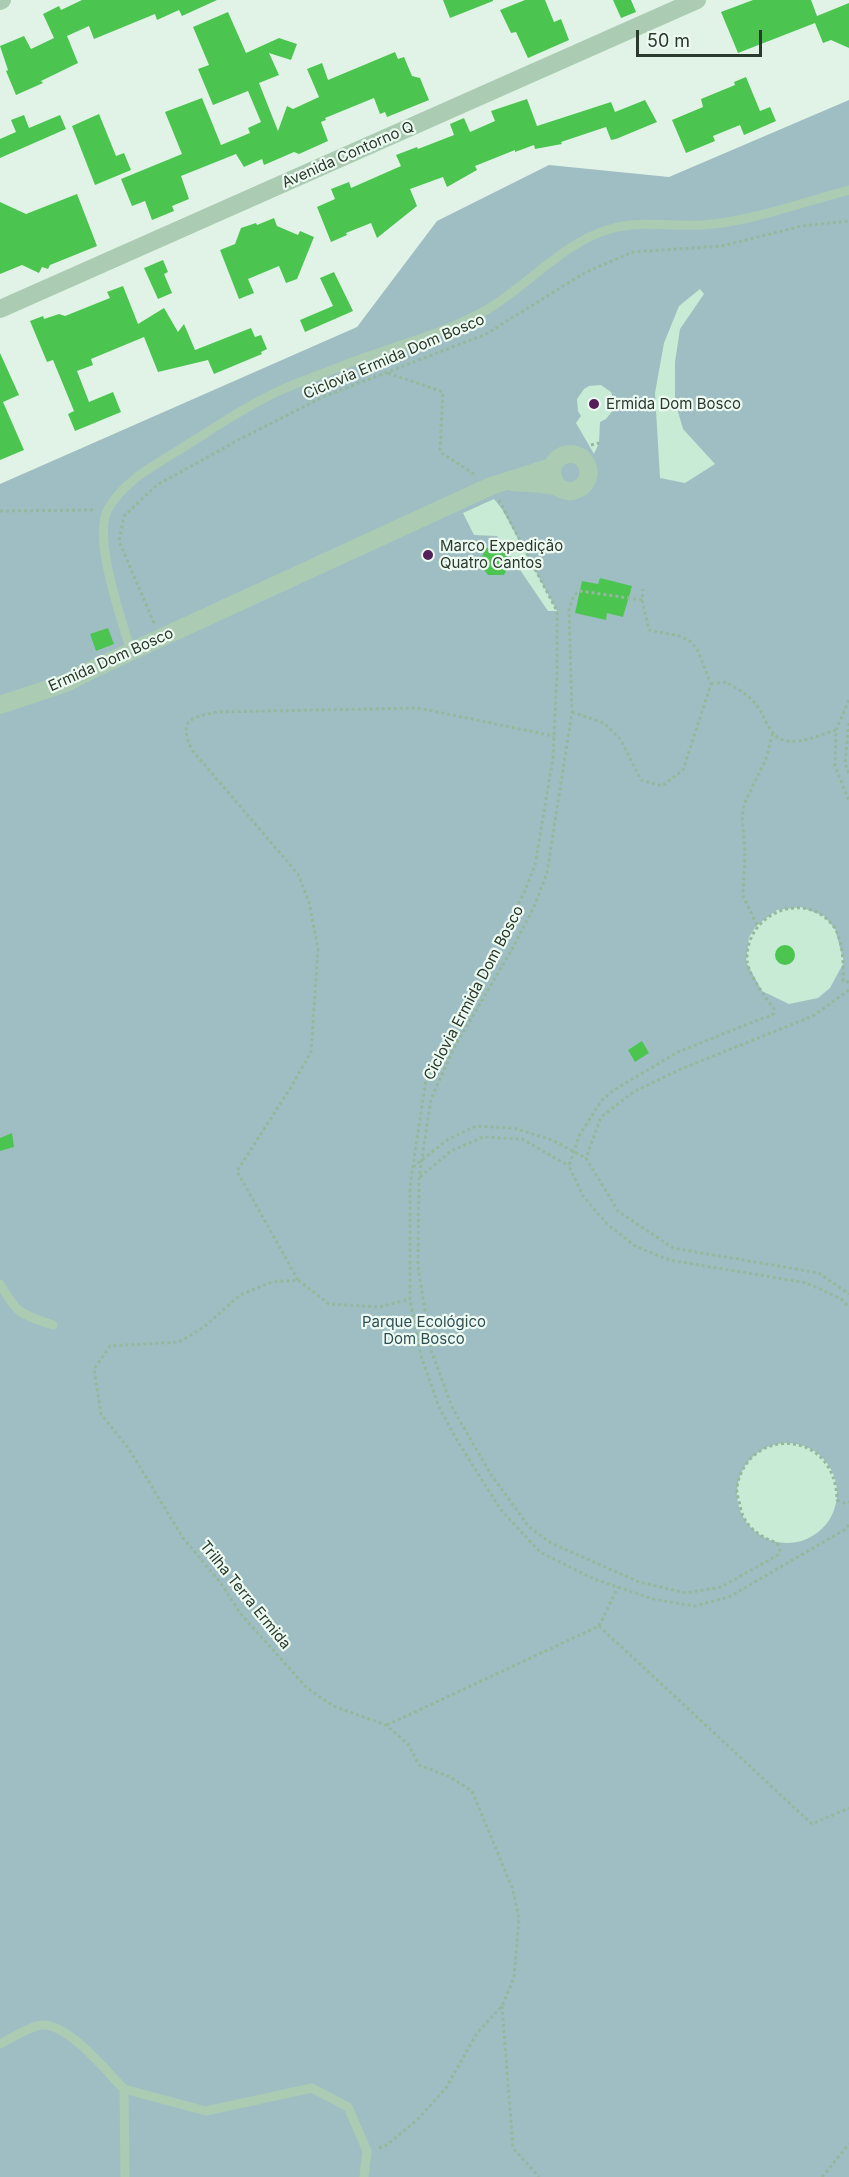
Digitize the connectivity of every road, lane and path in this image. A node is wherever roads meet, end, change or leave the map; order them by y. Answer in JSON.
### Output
{"nodes":[{"id":1,"x":696,"y":0,"type":"edge"},
{"id":2,"x":849,"y":190,"type":"edge"},
{"id":3,"x":849,"y":221,"type":"edge"},
{"id":4,"x":0,"y":309,"type":"edge"},
{"id":5,"x":388,"y":373,"type":"junction"},
{"id":6,"x":551,"y":467,"type":"junction"},
{"id":7,"x":498,"y":484,"type":"junction"},
{"id":8,"x":557,"y":486,"type":"junction"},
{"id":9,"x":108,"y":510,"type":"junction"},
{"id":10,"x":0,"y":511,"type":"edge"},
{"id":11,"x":643,"y":589,"type":"dead end"},
{"id":12,"x":642,"y":600,"type":"junction"},
{"id":13,"x":160,"y":639,"type":"junction"},
{"id":14,"x":131,"y":652,"type":"junction"},
{"id":15,"x":711,"y":684,"type":"junction"},
{"id":16,"x":849,"y":700,"type":"edge"},
{"id":17,"x":0,"y":705,"type":"edge"},
{"id":18,"x":572,"y":712,"type":"junction"},
{"id":19,"x":849,"y":723,"type":"edge"},
{"id":20,"x":836,"y":730,"type":"junction"},
{"id":21,"x":773,"y":732,"type":"junction"},
{"id":22,"x":554,"y":736,"type":"junction"},
{"id":23,"x":849,"y":774,"type":"edge"},
{"id":24,"x":849,"y":801,"type":"edge"},
{"id":25,"x":757,"y":925,"type":"junction"},
{"id":26,"x":849,"y":982,"type":"edge"},
{"id":27,"x":849,"y":990,"type":"edge"},
{"id":28,"x":574,"y":1151,"type":"junction"},
{"id":29,"x":586,"y":1158,"type":"junction"},
{"id":30,"x":421,"y":1160,"type":"junction"},
{"id":31,"x":569,"y":1166,"type":"junction"},
{"id":32,"x":413,"y":1167,"type":"junction"},
{"id":33,"x":419,"y":1178,"type":"junction"},
{"id":34,"x":298,"y":1281,"type":"junction"},
{"id":35,"x":0,"y":1284,"type":"edge"},
{"id":36,"x":849,"y":1294,"type":"edge"},
{"id":37,"x":410,"y":1299,"type":"junction"},
{"id":38,"x":849,"y":1307,"type":"edge"},
{"id":39,"x":53,"y":1325,"type":"dead end"},
{"id":40,"x":849,"y":1502,"type":"edge"},
{"id":41,"x":849,"y":1524,"type":"edge"},
{"id":42,"x":618,"y":1587,"type":"junction"},
{"id":43,"x":599,"y":1626,"type":"junction"},
{"id":44,"x":386,"y":1725,"type":"junction"},
{"id":45,"x":849,"y":1808,"type":"edge"},
{"id":46,"x":502,"y":2006,"type":"junction"},
{"id":47,"x":0,"y":2044,"type":"edge"},
{"id":48,"x":124,"y":2090,"type":"junction"},
{"id":49,"x":849,"y":2144,"type":"edge"},
{"id":50,"x":367,"y":2151,"type":"junction"},
{"id":51,"x":125,"y":2177,"type":"edge"},
{"id":52,"x":364,"y":2177,"type":"edge"},
{"id":53,"x":539,"y":2177,"type":"edge"},
{"id":54,"x":822,"y":2177,"type":"edge"}],
"edges":[{"from":1,"to":4,"type":"street","name":"Avenida Contorno Q"},
{"from":2,"to":9,"type":"lane"},
{"from":3,"to":5,"type":"path","name":"Ciclovia Ermida Dom Bosco"},
{"from":5,"to":7,"type":"path"},
{"from":5,"to":13,"type":"path","name":"Ciclovia Ermida Dom Bosco"},
{"from":6,"to":7,"type":"street","name":"Ermida Dom Bosco"},
{"from":6,"to":8,"type":"street"},
{"from":6,"to":8,"type":"street"},
{"from":7,"to":8,"type":"street"},
{"from":7,"to":13,"type":"street","name":"Ermida Dom Bosco"},
{"from":7,"to":22,"type":"path"},
{"from":9,"to":10,"type":"path"},
{"from":9,"to":14,"type":"lane"},
{"from":11,"to":12,"type":"path"},
{"from":12,"to":15,"type":"path"},
{"from":12,"to":18,"type":"path","name":"Ciclovia Ermida Dom Bosco"},
{"from":13,"to":14,"type":"street","name":"Ermida Dom Bosco"},
{"from":14,"to":17,"type":"street","name":"Ermida Dom Bosco"},
{"from":15,"to":18,"type":"path"},
{"from":15,"to":21,"type":"path"},
{"from":16,"to":20,"type":"path"},
{"from":18,"to":30,"type":"path","name":"Ciclovia Ermida Dom Bosco"},
{"from":19,"to":23,"type":"path"},
{"from":20,"to":21,"type":"path"},
{"from":20,"to":24,"type":"path"},
{"from":21,"to":25,"type":"path"},
{"from":22,"to":32,"type":"path"},
{"from":22,"to":34,"type":"path"},
{"from":25,"to":26,"type":"path"},
{"from":25,"to":28,"type":"path"},
{"from":27,"to":29,"type":"path"},
{"from":28,"to":29,"type":"path"},
{"from":28,"to":30,"type":"path"},
{"from":28,"to":31,"type":"path"},
{"from":29,"to":36,"type":"path"},
{"from":30,"to":32,"type":"path"},
{"from":30,"to":33,"type":"path","name":"Ciclovia Ermida Dom Bosco"},
{"from":31,"to":33,"type":"path"},
{"from":31,"to":38,"type":"path"},
{"from":32,"to":37,"type":"path"},
{"from":33,"to":40,"type":"path","name":"Ciclovia Ermida Dom Bosco"},
{"from":34,"to":37,"type":"path"},
{"from":34,"to":44,"type":"path","name":"Trilha Terra Ermida"},
{"from":35,"to":39,"type":"lane"},
{"from":37,"to":42,"type":"path"},
{"from":41,"to":42,"type":"path"},
{"from":42,"to":43,"type":"path"},
{"from":43,"to":44,"type":"path"},
{"from":43,"to":45,"type":"path"},
{"from":44,"to":46,"type":"path","name":"Trilha Terra Ermida"},
{"from":46,"to":50,"type":"path","name":"Trilha Terra Ermida"},
{"from":46,"to":53,"type":"path"},
{"from":47,"to":48,"type":"lane"},
{"from":48,"to":50,"type":"lane"},
{"from":48,"to":51,"type":"lane"},
{"from":49,"to":54,"type":"path"},
{"from":50,"to":52,"type":"lane"}]}
